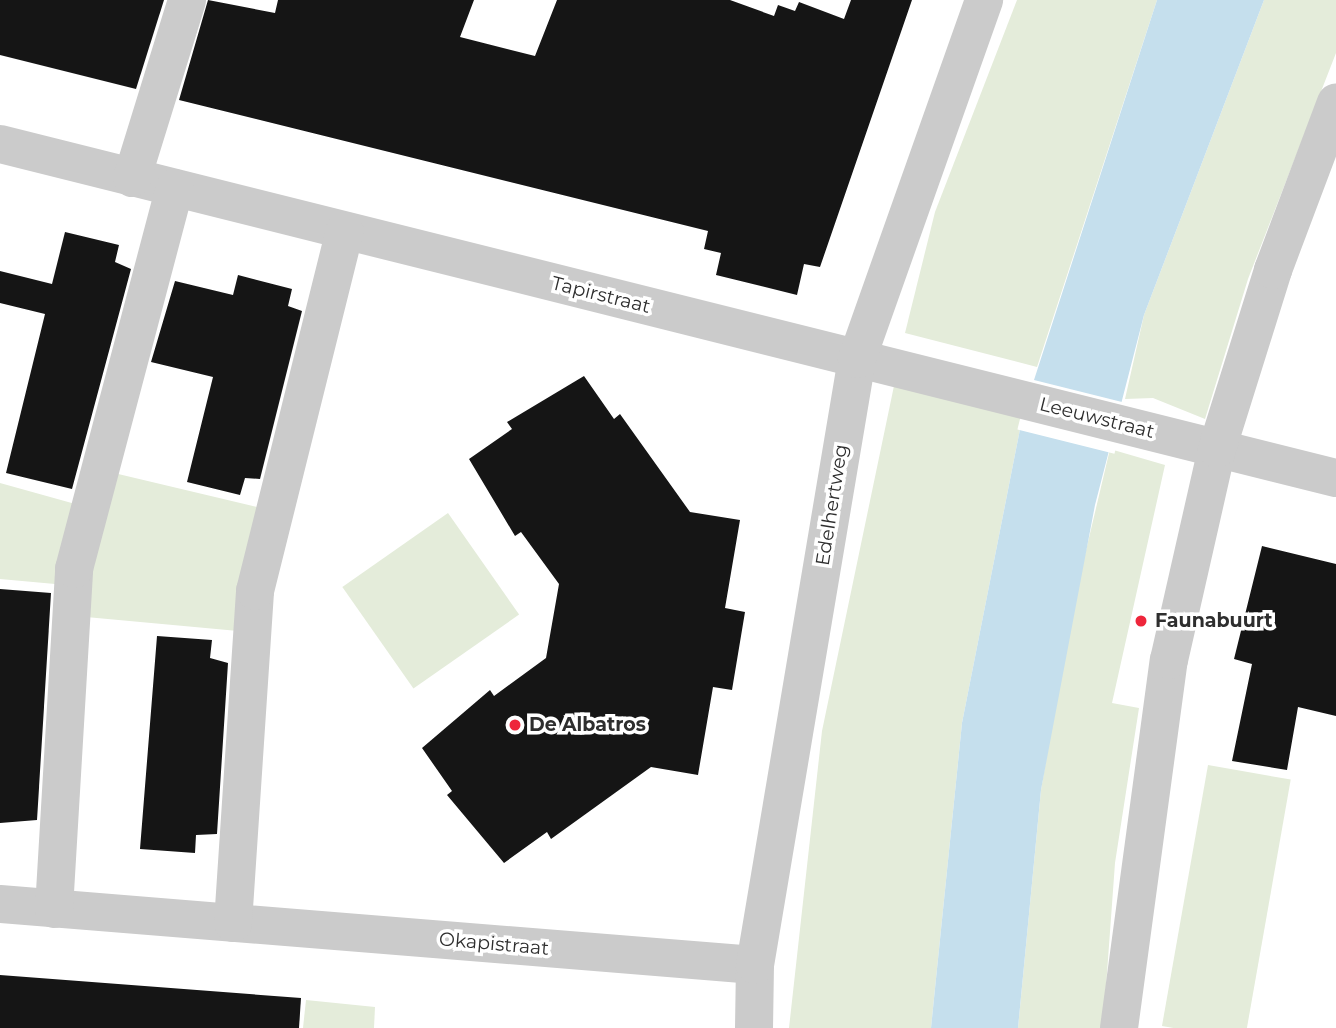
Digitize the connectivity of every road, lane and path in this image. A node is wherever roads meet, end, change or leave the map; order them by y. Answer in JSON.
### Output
{"nodes":[{"id":1,"x":187,"y":0,"type":"edge"},
{"id":2,"x":984,"y":0,"type":"edge"},
{"id":3,"x":1336,"y":102,"type":"edge"},
{"id":4,"x":1,"y":149,"type":"edge"},
{"id":5,"x":132,"y":178,"type":"junction"},
{"id":6,"x":175,"y":188,"type":"junction"},
{"id":7,"x":345,"y":231,"type":"junction"},
{"id":8,"x":856,"y":359,"type":"junction"},
{"id":9,"x":1217,"y":449,"type":"junction"},
{"id":10,"x":1336,"y":478,"type":"edge"},
{"id":11,"x":0,"y":904,"type":"edge"},
{"id":12,"x":54,"y":909,"type":"junction"},
{"id":13,"x":233,"y":923,"type":"junction"},
{"id":14,"x":755,"y":965,"type":"junction"},
{"id":15,"x":754,"y":1028,"type":"edge"},
{"id":16,"x":1119,"y":1028,"type":"edge"}],
"edges":[{"from":1,"to":5,"type":"street"},
{"from":2,"to":8,"type":"street","name":"Edelhertweg"},
{"from":3,"to":9,"type":"street"},
{"from":4,"to":5,"type":"street","name":"Tapirstraat"},
{"from":5,"to":6,"type":"street","name":"Tapirstraat"},
{"from":6,"to":7,"type":"street","name":"Tapirstraat"},
{"from":6,"to":12,"type":"street"},
{"from":7,"to":8,"type":"street","name":"Tapirstraat"},
{"from":7,"to":13,"type":"street"},
{"from":8,"to":9,"type":"street","name":"Leeuwstraat"},
{"from":8,"to":14,"type":"street","name":"Edelhertweg"},
{"from":9,"to":10,"type":"street","name":"Leeuwstraat"},
{"from":9,"to":16,"type":"street"},
{"from":11,"to":12,"type":"street","name":"Okapistraat"},
{"from":12,"to":13,"type":"street","name":"Okapistraat"},
{"from":13,"to":14,"type":"street","name":"Okapistraat"},
{"from":14,"to":15,"type":"street","name":"Edelhertweg"}]}
